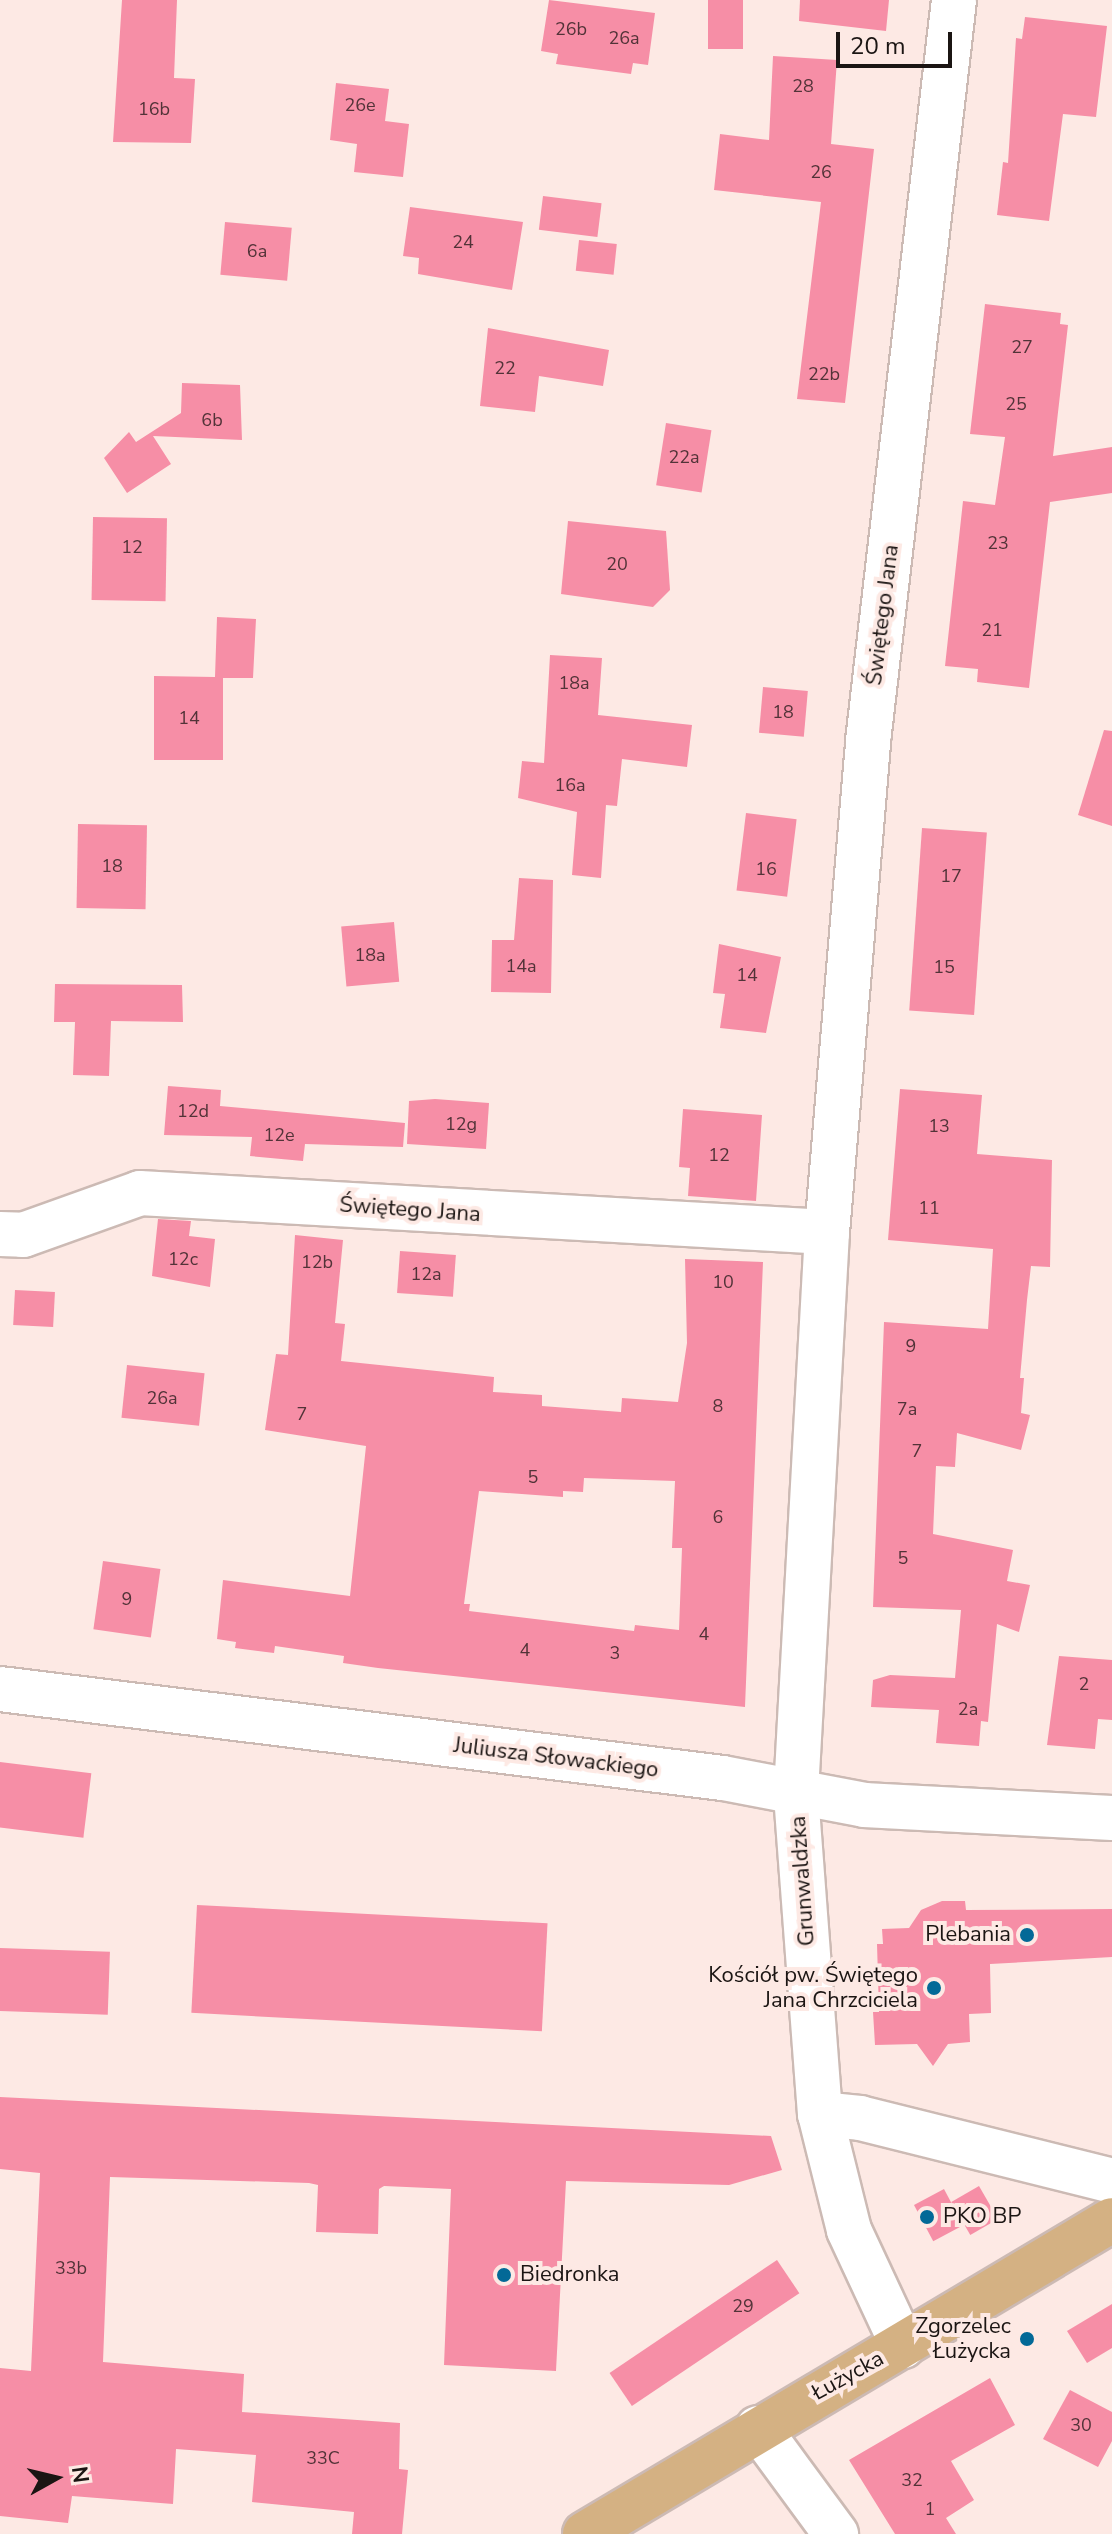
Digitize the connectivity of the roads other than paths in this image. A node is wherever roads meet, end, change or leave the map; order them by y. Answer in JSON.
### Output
{"nodes":[{"id":1,"x":954,"y":0,"type":"edge"},
{"id":2,"x":827,"y":1232,"type":"junction"},
{"id":3,"x":0,"y":1234,"type":"edge"},
{"id":4,"x":0,"y":1689,"type":"edge"},
{"id":5,"x":796,"y":1792,"type":"junction"},
{"id":6,"x":1112,"y":1818,"type":"edge"},
{"id":7,"x":820,"y":2114,"type":"junction"},
{"id":8,"x":1112,"y":2181,"type":"edge"},
{"id":9,"x":1112,"y":2220,"type":"edge"},
{"id":10,"x":903,"y":2346,"type":"junction"},
{"id":11,"x":758,"y":2428,"type":"junction"},
{"id":12,"x":585,"y":2534,"type":"edge"},
{"id":13,"x":836,"y":2534,"type":"edge"}],
"edges":[{"from":1,"to":2,"type":"street","name":"Świętego Jana"},
{"from":2,"to":3,"type":"street","name":"Świętego Jana"},
{"from":2,"to":5,"type":"street","name":"Świętego Jana"},
{"from":4,"to":5,"type":"street","name":"Juliusza Słowackiego"},
{"from":5,"to":6,"type":"street","name":"Juliusza Słowackiego"},
{"from":5,"to":7,"type":"street","name":"Grunwaldzka"},
{"from":7,"to":8,"type":"street"},
{"from":7,"to":10,"type":"street","name":"Grunwaldzka"},
{"from":9,"to":10,"type":"main road","name":"Łużycka"},
{"from":10,"to":11,"type":"main road","name":"Łużycka"},
{"from":11,"to":12,"type":"main road","name":"Łużycka"},
{"from":11,"to":13,"type":"street"}]}
